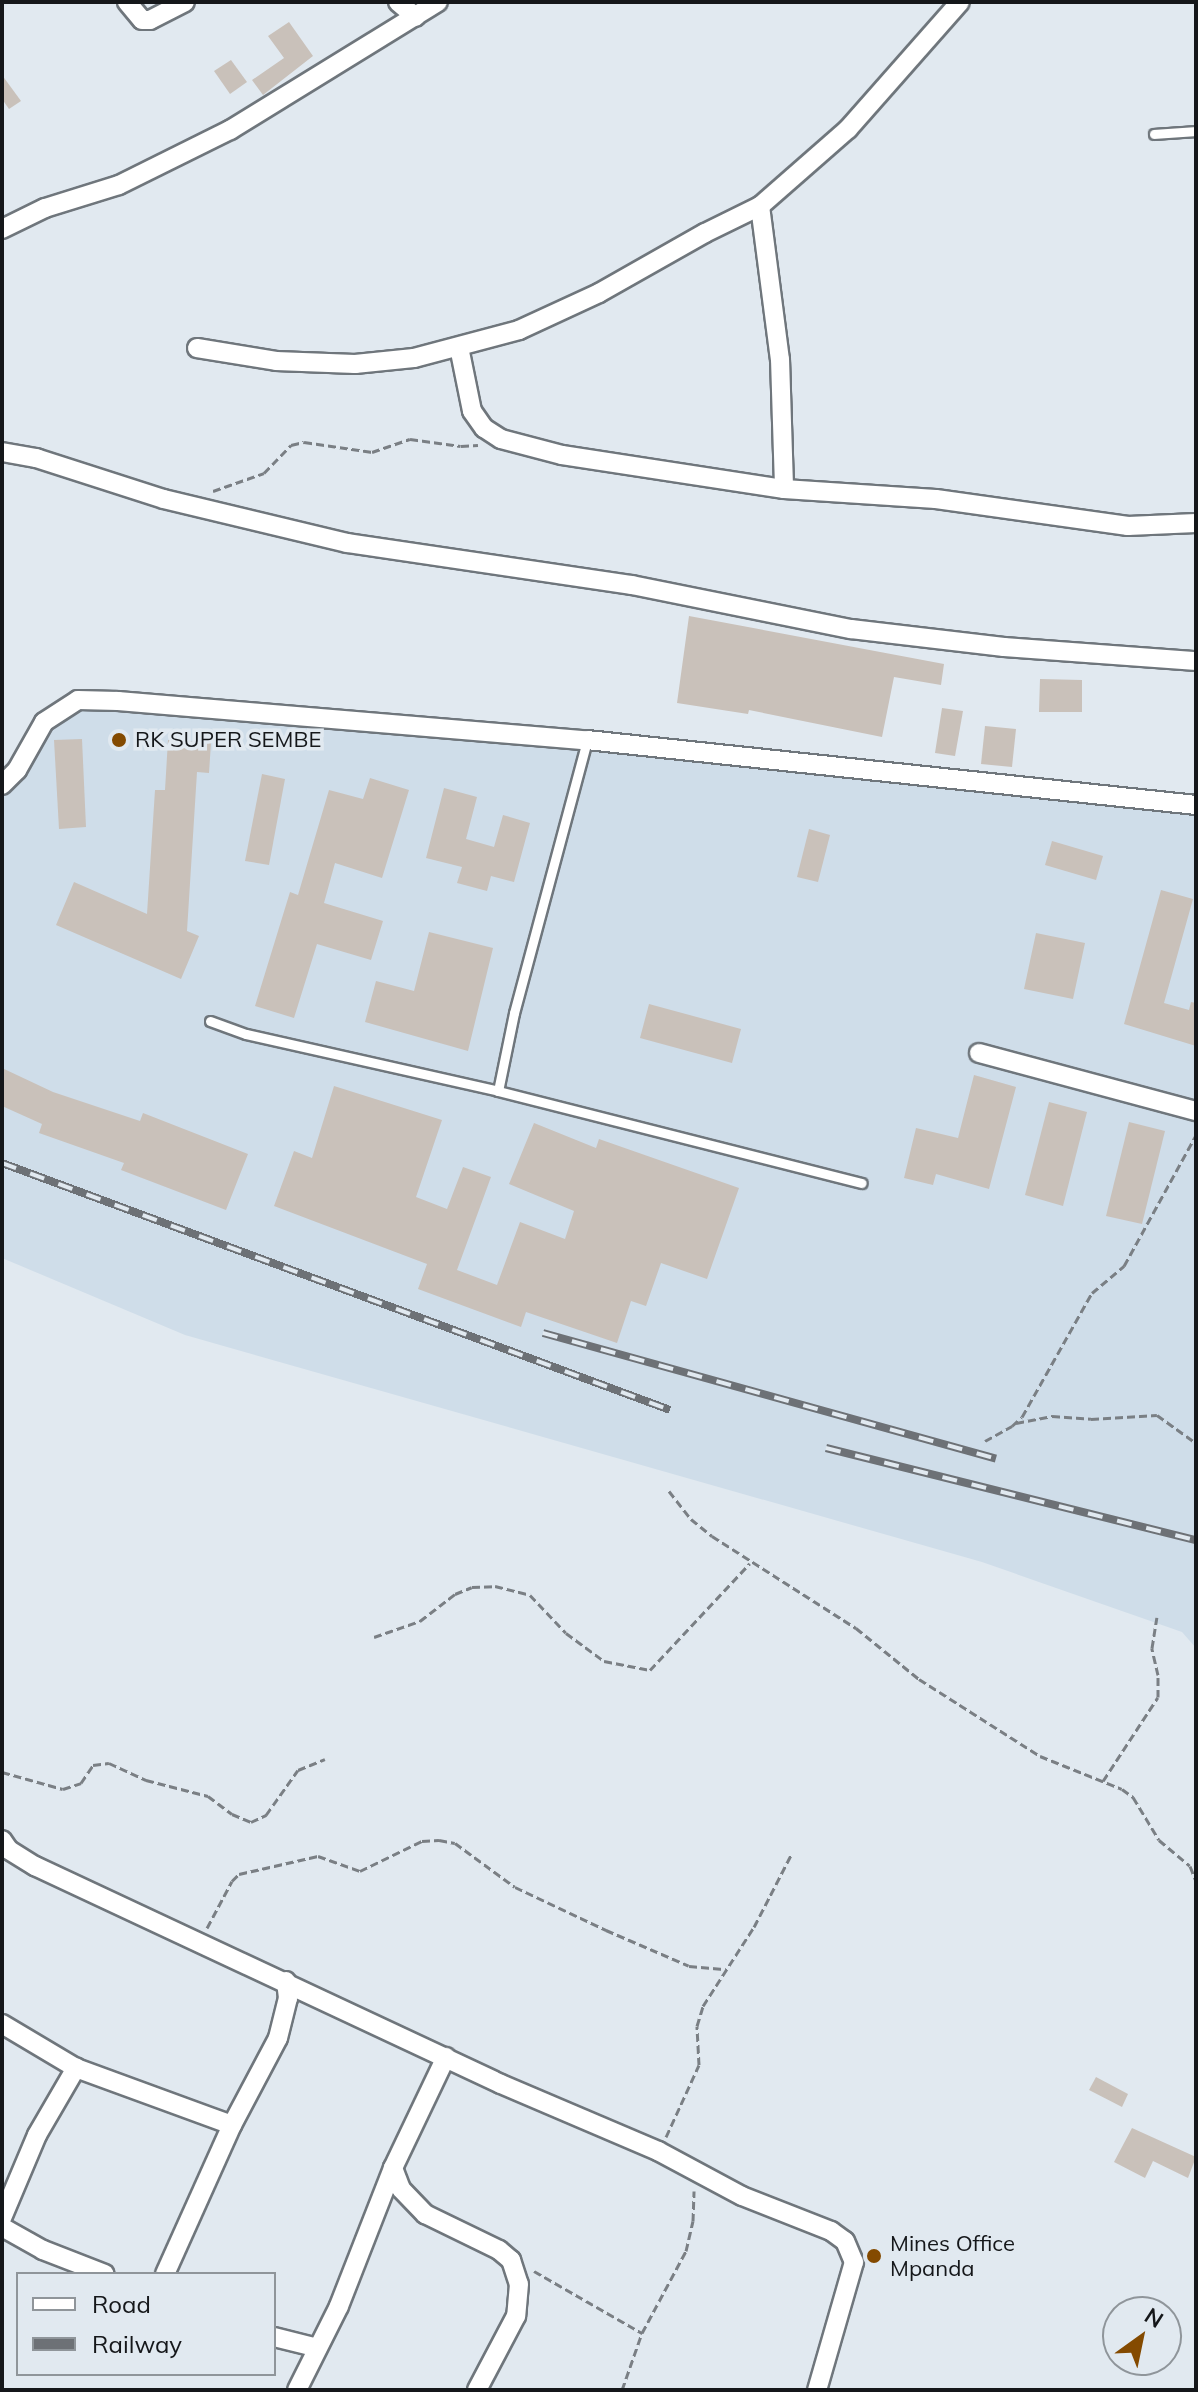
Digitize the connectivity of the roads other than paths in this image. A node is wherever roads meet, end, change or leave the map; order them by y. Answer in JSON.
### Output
{"nodes":[{"id":1,"x":127,"y":2,"type":"edge"},
{"id":2,"x":185,"y":2,"type":"edge"},
{"id":3,"x":398,"y":2,"type":"edge"},
{"id":4,"x":438,"y":2,"type":"edge"},
{"id":5,"x":960,"y":2,"type":"edge"},
{"id":6,"x":416,"y":17,"type":"junction"},
{"id":7,"x":1196,"y":131,"type":"edge"},
{"id":8,"x":1154,"y":134,"type":"dead end"},
{"id":9,"x":760,"y":206,"type":"junction"},
{"id":10,"x":2,"y":229,"type":"edge"},
{"id":11,"x":459,"y":347,"type":"junction"},
{"id":12,"x":197,"y":348,"type":"dead end"},
{"id":13,"x":2,"y":452,"type":"edge"},
{"id":14,"x":784,"y":489,"type":"junction"},
{"id":15,"x":1196,"y":523,"type":"edge"},
{"id":16,"x":1196,"y":661,"type":"edge"},
{"id":17,"x":587,"y":740,"type":"junction"},
{"id":18,"x":2,"y":785,"type":"edge"},
{"id":19,"x":1196,"y":805,"type":"edge"},
{"id":20,"x":210,"y":1021,"type":"dead end"},
{"id":21,"x":979,"y":1053,"type":"dead end"},
{"id":22,"x":498,"y":1091,"type":"junction"},
{"id":23,"x":1196,"y":1111,"type":"edge"},
{"id":24,"x":862,"y":1183,"type":"dead end"},
{"id":25,"x":2,"y":1840,"type":"edge"},
{"id":26,"x":286,"y":1981,"type":"junction"},
{"id":27,"x":2,"y":2024,"type":"edge"},
{"id":28,"x":446,"y":2057,"type":"junction"},
{"id":29,"x":76,"y":2068,"type":"junction"},
{"id":30,"x":232,"y":2125,"type":"junction"},
{"id":31,"x":393,"y":2168,"type":"junction"},
{"id":32,"x":2,"y":2218,"type":"edge"},
{"id":33,"x":2,"y":2227,"type":"edge"},
{"id":34,"x":100,"y":2272,"type":"edge"},
{"id":35,"x":166,"y":2272,"type":"edge"},
{"id":36,"x":276,"y":2338,"type":"edge"},
{"id":37,"x":318,"y":2348,"type":"junction"},
{"id":38,"x":297,"y":2390,"type":"edge"},
{"id":39,"x":477,"y":2390,"type":"edge"},
{"id":40,"x":817,"y":2390,"type":"edge"}],
"edges":[{"from":1,"to":2,"type":"street"},
{"from":3,"to":6,"type":"street"},
{"from":4,"to":6,"type":"street"},
{"from":5,"to":9,"type":"street"},
{"from":6,"to":10,"type":"street"},
{"from":7,"to":8,"type":"lane"},
{"from":9,"to":11,"type":"street"},
{"from":9,"to":14,"type":"street"},
{"from":11,"to":12,"type":"street"},
{"from":11,"to":14,"type":"street"},
{"from":13,"to":16,"type":"street"},
{"from":14,"to":15,"type":"street"},
{"from":17,"to":18,"type":"street"},
{"from":17,"to":19,"type":"street"},
{"from":17,"to":22,"type":"lane"},
{"from":20,"to":22,"type":"lane"},
{"from":21,"to":23,"type":"street"},
{"from":22,"to":24,"type":"lane"},
{"from":25,"to":26,"type":"street"},
{"from":26,"to":28,"type":"street"},
{"from":26,"to":30,"type":"street"},
{"from":27,"to":29,"type":"street"},
{"from":28,"to":31,"type":"street"},
{"from":28,"to":40,"type":"street"},
{"from":29,"to":30,"type":"street"},
{"from":29,"to":32,"type":"street"},
{"from":30,"to":35,"type":"street"},
{"from":31,"to":37,"type":"street"},
{"from":31,"to":39,"type":"street"},
{"from":33,"to":34,"type":"street"},
{"from":36,"to":37,"type":"street"},
{"from":37,"to":38,"type":"street"}]}
